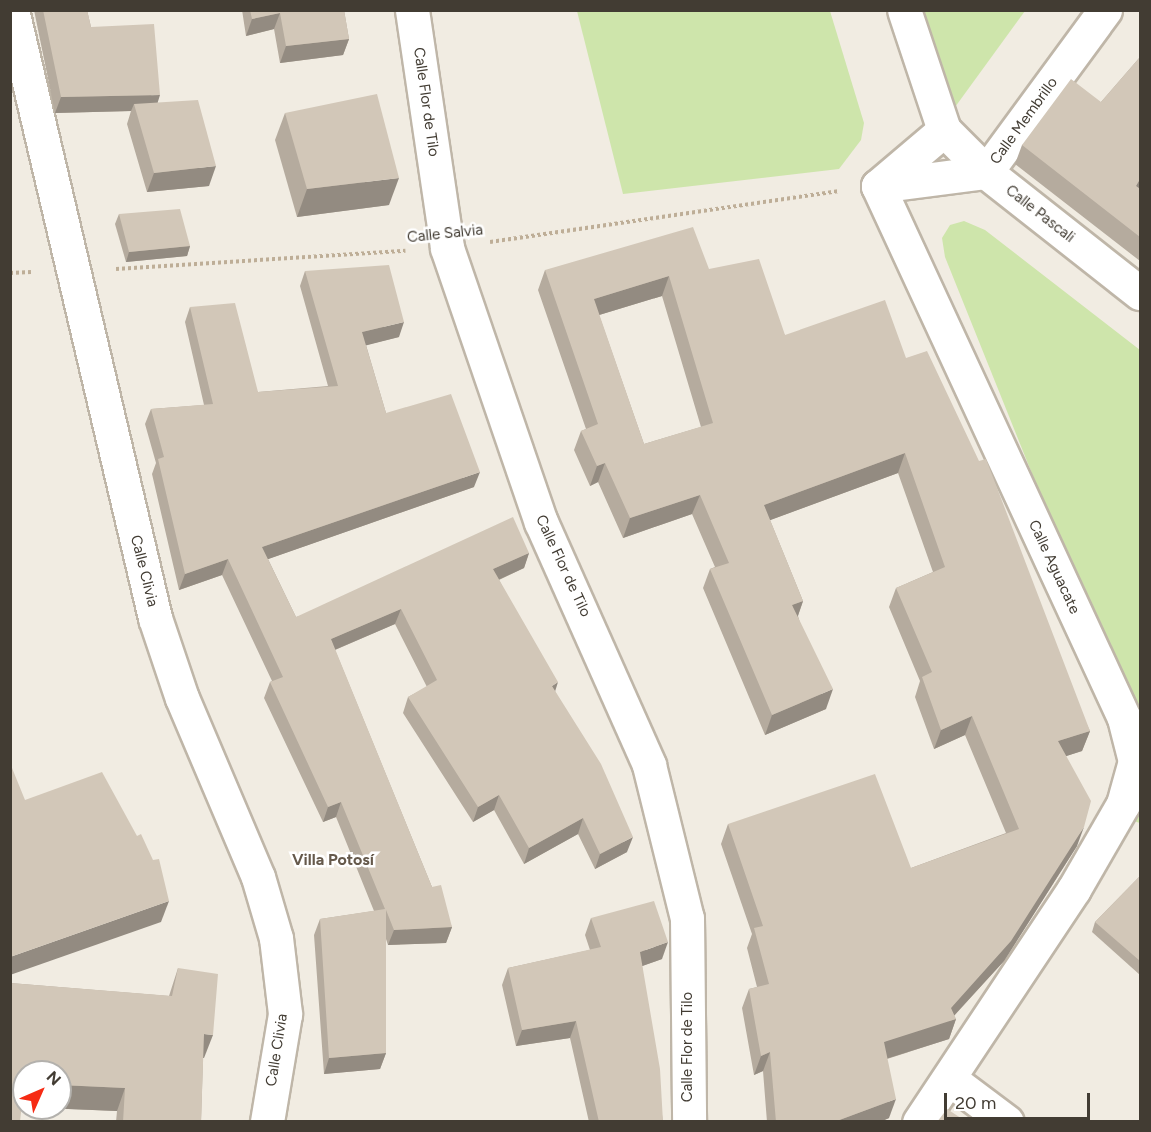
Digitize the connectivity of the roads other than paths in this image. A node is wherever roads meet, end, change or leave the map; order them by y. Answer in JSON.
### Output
{"nodes":[{"id":1,"x":12,"y":10,"type":"edge"},
{"id":2,"x":412,"y":10,"type":"edge"},
{"id":3,"x":904,"y":10,"type":"edge"},
{"id":4,"x":1105,"y":10,"type":"edge"},
{"id":5,"x":944,"y":130,"type":"junction"},
{"id":6,"x":986,"y":172,"type":"junction"},
{"id":7,"x":878,"y":186,"type":"junction"},
{"id":8,"x":1140,"y":293,"type":"edge"},
{"id":9,"x":951,"y":1080,"type":"junction"},
{"id":10,"x":267,"y":1122,"type":"edge"},
{"id":11,"x":688,"y":1122,"type":"edge"},
{"id":12,"x":919,"y":1122,"type":"edge"},
{"id":13,"x":1007,"y":1122,"type":"edge"}],
"edges":[{"from":1,"to":10,"type":"street","name":"Calle Clivia"},
{"from":2,"to":11,"type":"street","name":"Calle Flor de Tilo"},
{"from":3,"to":5,"type":"street"},
{"from":4,"to":6,"type":"street","name":"Calle Membrillo"},
{"from":5,"to":6,"type":"street","name":"Calle Pascali"},
{"from":5,"to":7,"type":"street"},
{"from":6,"to":7,"type":"street","name":"Calle Membrillo"},
{"from":6,"to":8,"type":"street","name":"Calle Pascali"},
{"from":7,"to":9,"type":"street","name":"Calle Aguacate"},
{"from":9,"to":12,"type":"street","name":"Calle Aguacate"},
{"from":9,"to":13,"type":"street"}]}
